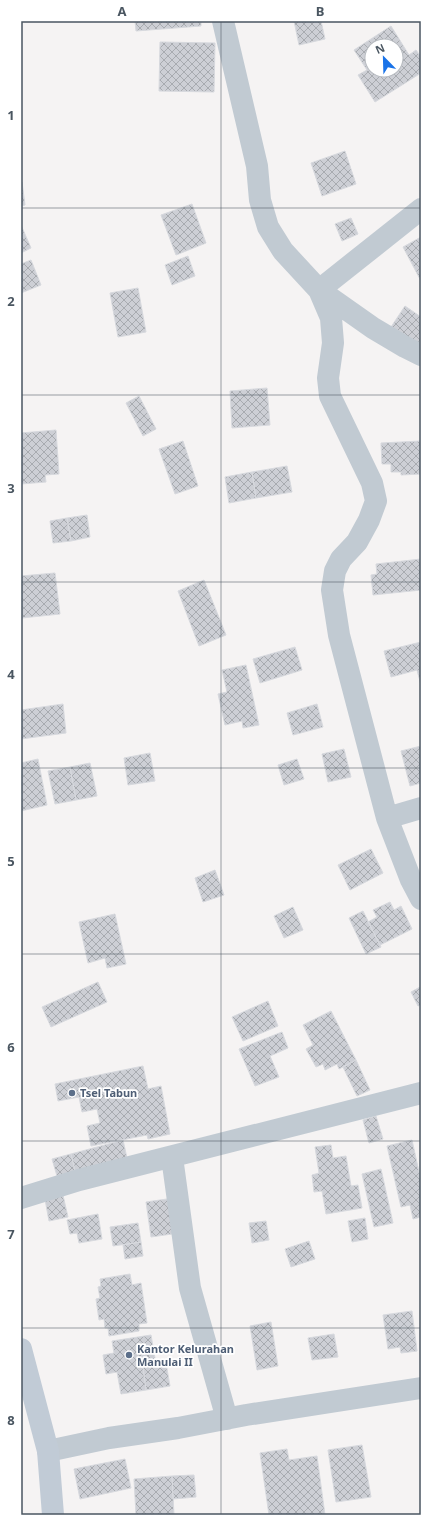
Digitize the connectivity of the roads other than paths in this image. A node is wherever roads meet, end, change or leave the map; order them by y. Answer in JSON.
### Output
{"nodes":[{"id":1,"x":223,"y":21,"type":"edge"},
{"id":2,"x":421,"y":209,"type":"edge"},
{"id":3,"x":319,"y":290,"type":"junction"},
{"id":4,"x":421,"y":355,"type":"edge"},
{"id":5,"x":421,"y":808,"type":"edge"},
{"id":6,"x":387,"y":818,"type":"junction"},
{"id":7,"x":421,"y":899,"type":"edge"},
{"id":8,"x":421,"y":1093,"type":"edge"},
{"id":9,"x":172,"y":1157,"type":"junction"},
{"id":10,"x":21,"y":1198,"type":"edge"},
{"id":11,"x":21,"y":1349,"type":"edge"},
{"id":12,"x":421,"y":1388,"type":"edge"},
{"id":13,"x":227,"y":1419,"type":"junction"},
{"id":14,"x":48,"y":1450,"type":"junction"},
{"id":15,"x":53,"y":1515,"type":"edge"}],
"edges":[{"from":1,"to":3,"type":"street"},
{"from":2,"to":3,"type":"street"},
{"from":3,"to":4,"type":"street"},
{"from":3,"to":6,"type":"street"},
{"from":5,"to":6,"type":"street"},
{"from":6,"to":7,"type":"street"},
{"from":8,"to":9,"type":"street"},
{"from":9,"to":10,"type":"street"},
{"from":9,"to":13,"type":"street"},
{"from":11,"to":14,"type":"main road"},
{"from":12,"to":13,"type":"street"},
{"from":13,"to":14,"type":"street"},
{"from":14,"to":15,"type":"main road"}]}
